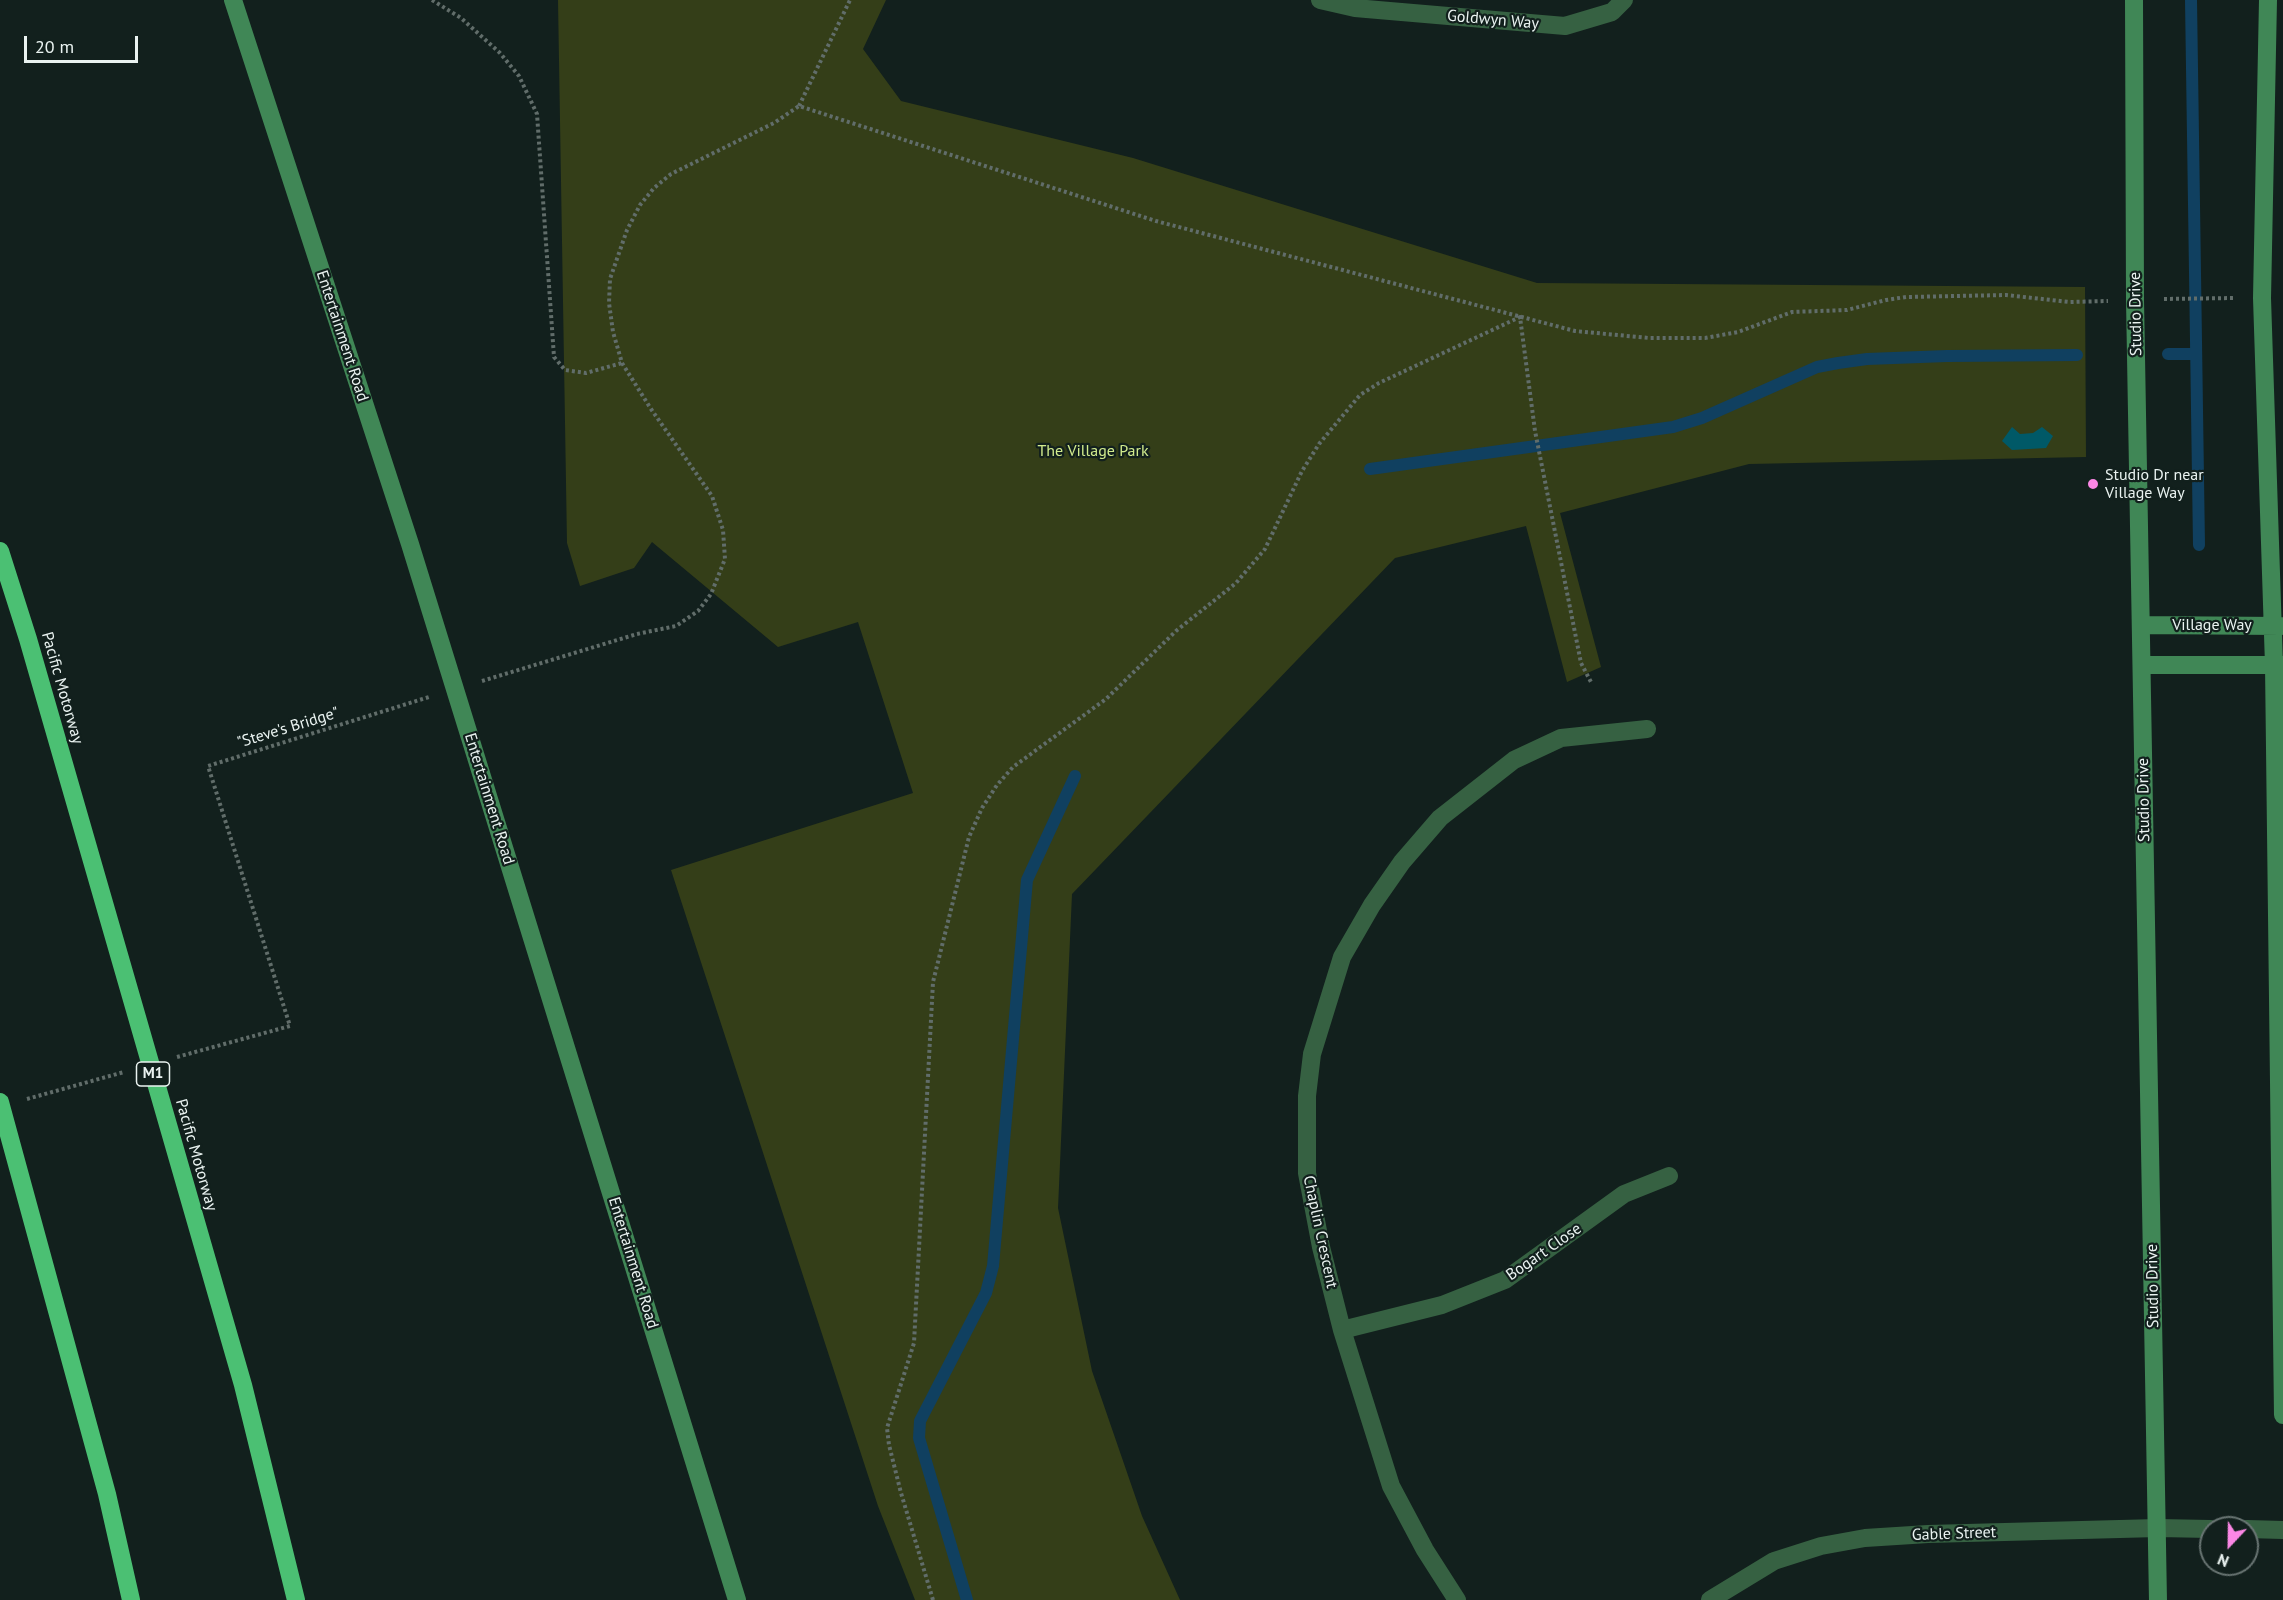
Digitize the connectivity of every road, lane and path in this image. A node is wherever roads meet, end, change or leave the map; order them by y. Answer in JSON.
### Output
{"nodes":[{"id":1,"x":233,"y":0,"type":"edge"},
{"id":2,"x":432,"y":0,"type":"edge"},
{"id":3,"x":850,"y":0,"type":"edge"},
{"id":4,"x":1320,"y":0,"type":"edge"},
{"id":5,"x":1624,"y":0,"type":"edge"},
{"id":6,"x":2134,"y":0,"type":"edge"},
{"id":7,"x":2268,"y":0,"type":"edge"},
{"id":8,"x":799,"y":106,"type":"junction"},
{"id":9,"x":2223,"y":299,"type":"dead end"},
{"id":10,"x":2135,"y":300,"type":"junction"},
{"id":11,"x":1520,"y":316,"type":"junction"},
{"id":12,"x":622,"y":363,"type":"junction"},
{"id":13,"x":0,"y":551,"type":"edge"},
{"id":14,"x":2141,"y":625,"type":"junction"},
{"id":15,"x":2277,"y":626,"type":"edge"},
{"id":16,"x":2142,"y":665,"type":"junction"},
{"id":17,"x":2278,"y":665,"type":"edge"},
{"id":18,"x":480,"y":682,"type":"dead end"},
{"id":19,"x":1592,"y":684,"type":"dead end"},
{"id":20,"x":435,"y":696,"type":"dead end"},
{"id":21,"x":1647,"y":729,"type":"dead end"},
{"id":22,"x":290,"y":1026,"type":"dead end"},
{"id":23,"x":0,"y":1102,"type":"edge"},
{"id":24,"x":2281,"y":1121,"type":"edge"},
{"id":25,"x":1669,"y":1176,"type":"dead end"},
{"id":26,"x":1342,"y":1330,"type":"junction"},
{"id":27,"x":2283,"y":1415,"type":"edge"},
{"id":28,"x":2158,"y":1528,"type":"junction"},
{"id":29,"x":2199,"y":1529,"type":"edge"},
{"id":30,"x":2259,"y":1529,"type":"edge"},
{"id":31,"x":2283,"y":1530,"type":"edge"},
{"id":32,"x":131,"y":1600,"type":"edge"},
{"id":33,"x":296,"y":1600,"type":"edge"},
{"id":34,"x":737,"y":1600,"type":"edge"},
{"id":35,"x":933,"y":1600,"type":"edge"},
{"id":36,"x":1456,"y":1600,"type":"edge"},
{"id":37,"x":1710,"y":1600,"type":"edge"},
{"id":38,"x":2158,"y":1600,"type":"edge"}],
"edges":[{"from":1,"to":34,"type":"street","name":"Entertainment Road"},
{"from":2,"to":12,"type":"path"},
{"from":3,"to":8,"type":"path"},
{"from":4,"to":5,"type":"street","name":"Goldwyn Way"},
{"from":6,"to":10,"type":"street","name":"Studio Drive"},
{"from":7,"to":15,"type":"street"},
{"from":8,"to":11,"type":"path"},
{"from":8,"to":12,"type":"path"},
{"from":9,"to":10,"type":"path"},
{"from":10,"to":11,"type":"path"},
{"from":10,"to":14,"type":"street","name":"Studio Drive"},
{"from":11,"to":19,"type":"path"},
{"from":11,"to":35,"type":"path"},
{"from":12,"to":18,"type":"path"},
{"from":13,"to":33,"type":"highway","name":"Pacific Motorway","number":"M1"},
{"from":14,"to":15,"type":"street","name":"Village Way"},
{"from":14,"to":16,"type":"street","name":"Studio Drive"},
{"from":15,"to":17,"type":"street"},
{"from":16,"to":17,"type":"street"},
{"from":16,"to":28,"type":"street","name":"Studio Drive"},
{"from":17,"to":24,"type":"street"},
{"from":20,"to":22,"type":"path","name":"\"Steve's Bridge\""},
{"from":21,"to":26,"type":"street","name":"Chaplin Crescent"},
{"from":23,"to":32,"type":"highway"},
{"from":24,"to":27,"type":"street"},
{"from":25,"to":26,"type":"street","name":"Bogart Close"},
{"from":26,"to":36,"type":"street","name":"Chaplin Crescent"},
{"from":28,"to":29,"type":"street","name":"Gable Street"},
{"from":28,"to":37,"type":"street","name":"Gable Street"},
{"from":28,"to":38,"type":"street","name":"Studio Drive"},
{"from":30,"to":31,"type":"street"}]}
